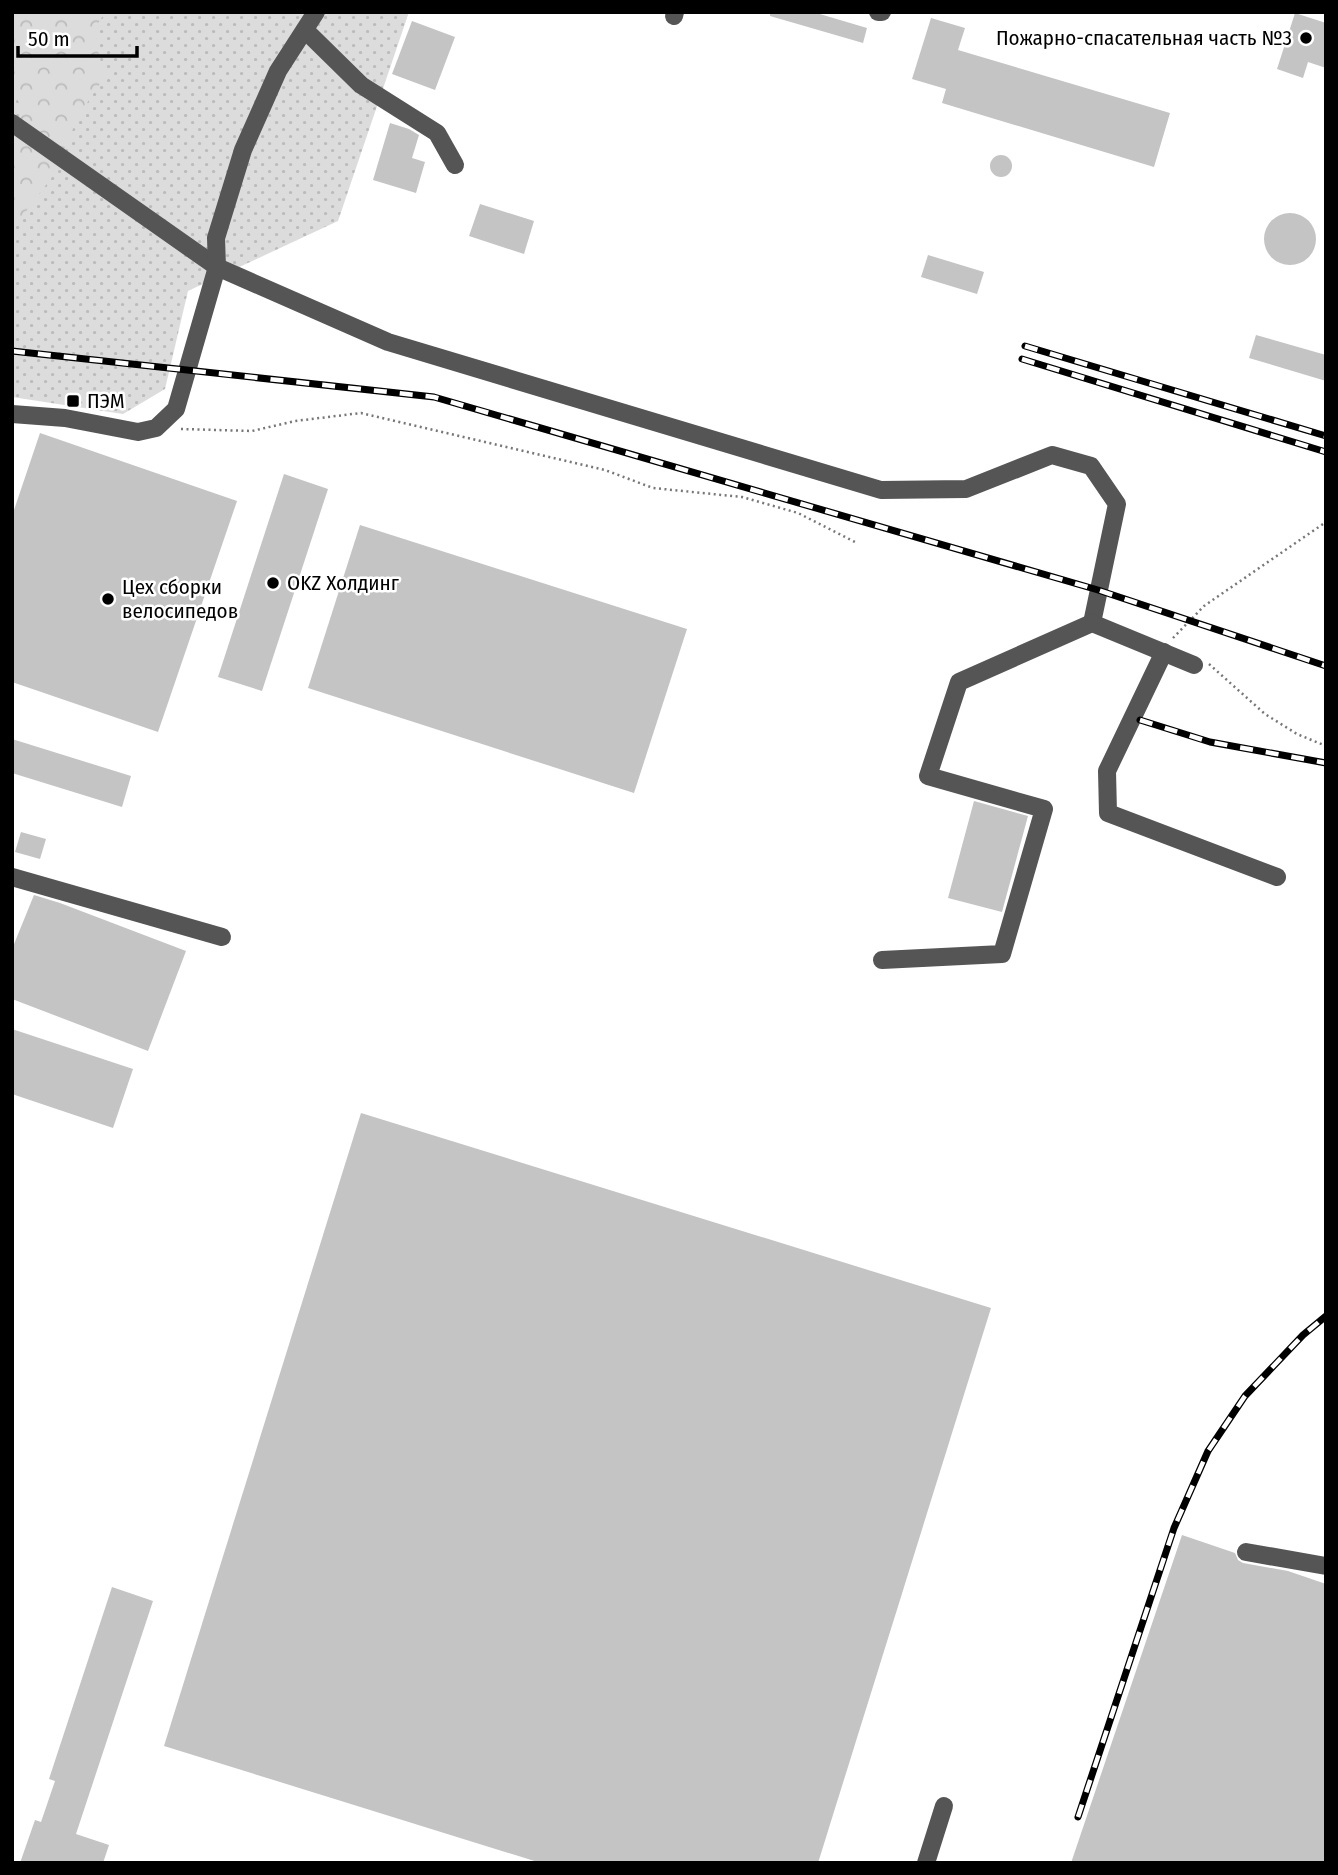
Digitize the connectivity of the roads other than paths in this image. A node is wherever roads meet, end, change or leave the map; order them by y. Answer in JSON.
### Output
{"nodes":[{"id":1,"x":316,"y":12,"type":"edge"},
{"id":2,"x":304,"y":30,"type":"junction"},
{"id":3,"x":12,"y":123,"type":"edge"},
{"id":4,"x":455,"y":165,"type":"dead end"},
{"id":5,"x":217,"y":267,"type":"junction"},
{"id":6,"x":12,"y":414,"type":"edge"},
{"id":7,"x":1091,"y":624,"type":"junction"},
{"id":8,"x":1164,"y":652,"type":"junction"},
{"id":9,"x":1194,"y":665,"type":"road end"},
{"id":10,"x":12,"y":877,"type":"edge"},
{"id":11,"x":1277,"y":877,"type":"dead end"},
{"id":12,"x":222,"y":937,"type":"dead end"},
{"id":13,"x":882,"y":960,"type":"dead end"},
{"id":14,"x":1246,"y":1552,"type":"dead end"},
{"id":15,"x":1326,"y":1566,"type":"edge"},
{"id":16,"x":944,"y":1806,"type":"dead end"},
{"id":17,"x":926,"y":1863,"type":"edge"}],
"edges":[{"from":1,"to":2,"type":"street"},
{"from":2,"to":4,"type":"street"},
{"from":2,"to":5,"type":"street"},
{"from":3,"to":5,"type":"street"},
{"from":5,"to":6,"type":"street"},
{"from":5,"to":7,"type":"street"},
{"from":7,"to":8,"type":"street"},
{"from":7,"to":13,"type":"street"},
{"from":8,"to":9,"type":"street"},
{"from":8,"to":11,"type":"street"},
{"from":10,"to":12,"type":"street"},
{"from":14,"to":15,"type":"street"},
{"from":16,"to":17,"type":"street"}]}
